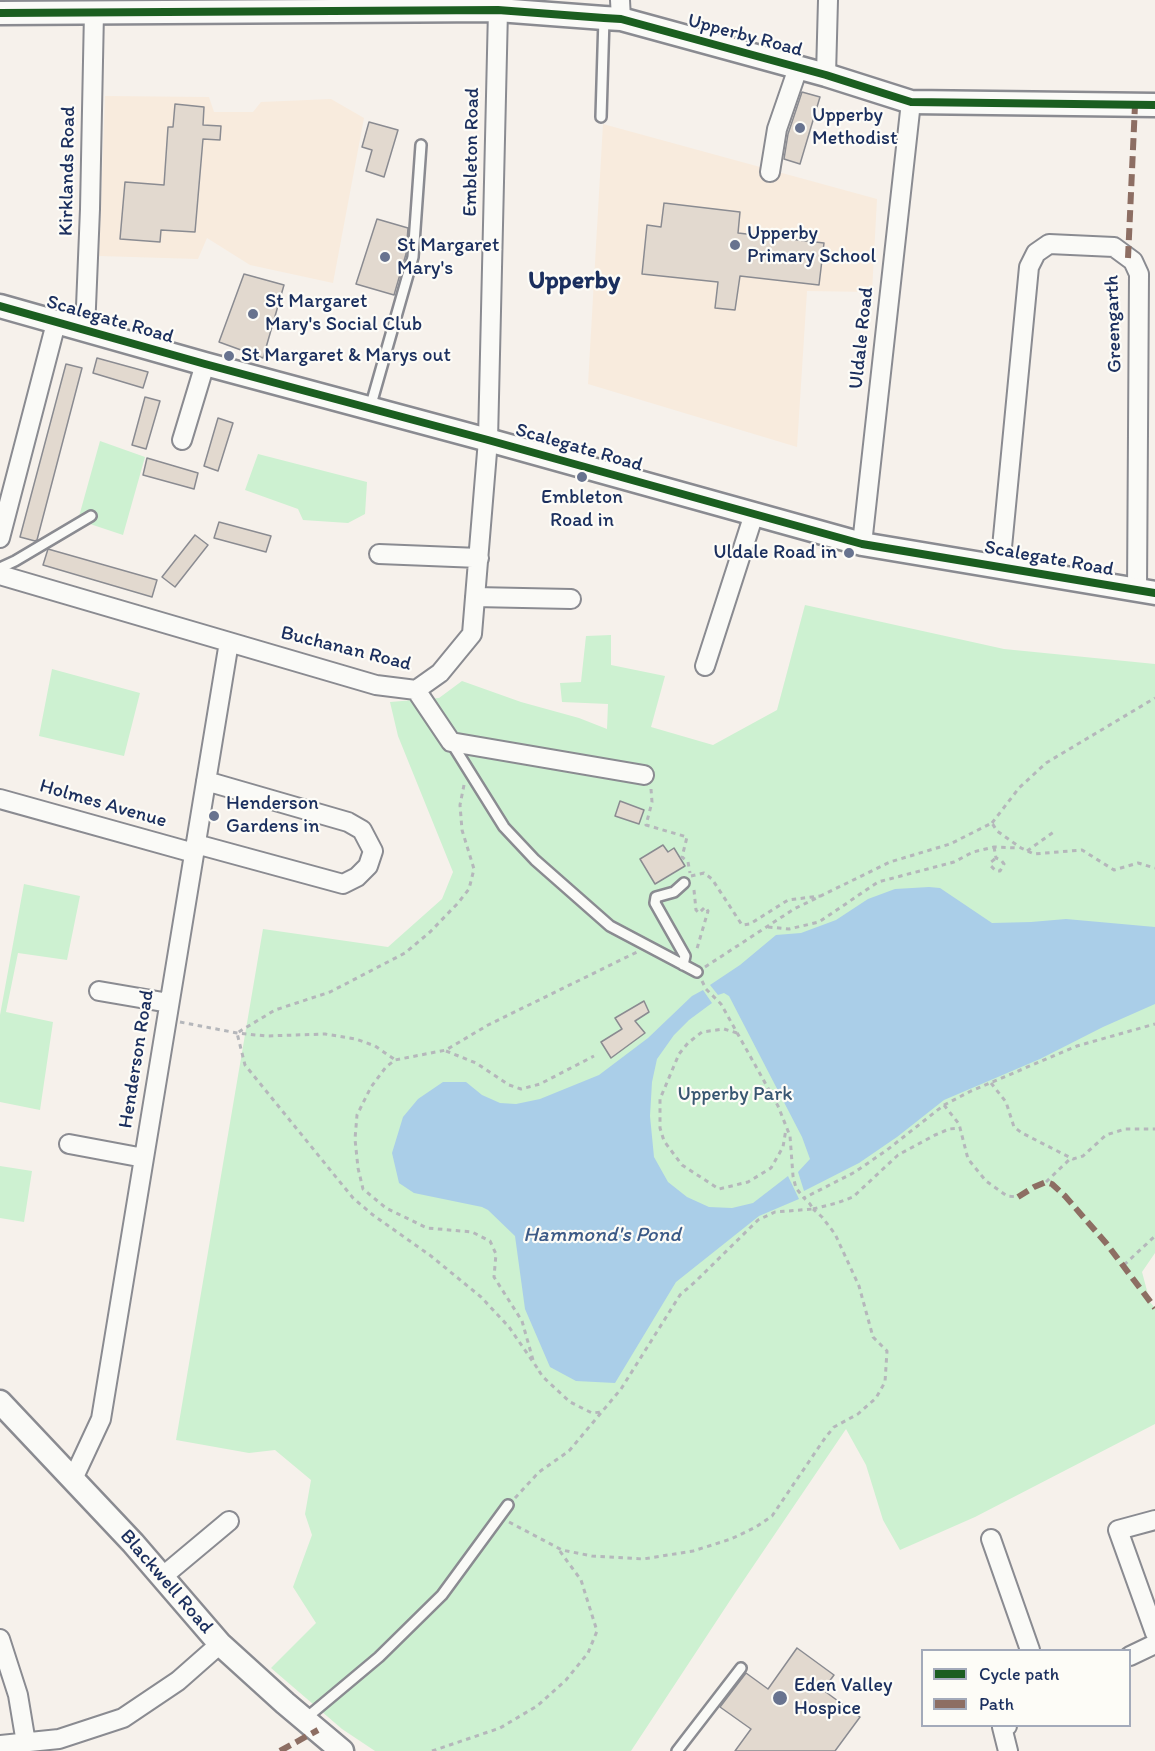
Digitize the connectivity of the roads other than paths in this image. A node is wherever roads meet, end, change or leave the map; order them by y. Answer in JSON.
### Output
{"nodes":[{"id":1,"x":828,"y":0,"type":"edge"},
{"id":2,"x":422,"y":5,"type":"edge"},
{"id":3,"x":220,"y":6,"type":"edge"},
{"id":4,"x":81,"y":8,"type":"edge"},
{"id":5,"x":498,"y":10,"type":"junction"},
{"id":6,"x":0,"y":13,"type":"edge"},
{"id":7,"x":615,"y":13,"type":"edge"},
{"id":8,"x":798,"y":68,"type":"junction"},
{"id":9,"x":826,"y":75,"type":"junction"},
{"id":10,"x":911,"y":102,"type":"junction"},
{"id":11,"x":1155,"y":105,"type":"edge"},
{"id":12,"x":601,"y":117,"type":"dead end"},
{"id":13,"x":421,"y":145,"type":"dead end"},
{"id":14,"x":770,"y":172,"type":"dead end"},
{"id":15,"x":0,"y":306,"type":"edge"},
{"id":16,"x":56,"y":323,"type":"junction"},
{"id":17,"x":85,"y":331,"type":"junction"},
{"id":18,"x":205,"y":364,"type":"junction"},
{"id":19,"x":370,"y":408,"type":"junction"},
{"id":20,"x":182,"y":440,"type":"dead end"},
{"id":21,"x":488,"y":440,"type":"junction"},
{"id":22,"x":754,"y":514,"type":"junction"},
{"id":23,"x":91,"y":516,"type":"dead end"},
{"id":24,"x":0,"y":538,"type":"edge"},
{"id":25,"x":862,"y":544,"type":"junction"},
{"id":26,"x":379,"y":555,"type":"dead end"},
{"id":27,"x":479,"y":558,"type":"junction"},
{"id":28,"x":0,"y":568,"type":"edge"},
{"id":29,"x":1000,"y":568,"type":"junction"},
{"id":30,"x":0,"y":574,"type":"edge"},
{"id":31,"x":1146,"y":592,"type":"edge"},
{"id":32,"x":476,"y":597,"type":"junction"},
{"id":33,"x":571,"y":599,"type":"dead end"},
{"id":34,"x":229,"y":642,"type":"junction"},
{"id":35,"x":705,"y":666,"type":"dead end"},
{"id":36,"x":416,"y":690,"type":"junction"},
{"id":37,"x":451,"y":742,"type":"junction"},
{"id":38,"x":644,"y":775,"type":"road end"},
{"id":39,"x":206,"y":781,"type":"junction"},
{"id":40,"x":0,"y":799,"type":"edge"},
{"id":41,"x":195,"y":848,"type":"junction"},
{"id":42,"x":687,"y":880,"type":"road end"},
{"id":43,"x":683,"y":964,"type":"junction"},
{"id":44,"x":697,"y":972,"type":"road end"},
{"id":45,"x":99,"y":991,"type":"dead end"},
{"id":46,"x":168,"y":1011,"type":"junction"},
{"id":47,"x":69,"y":1144,"type":"dead end"},
{"id":48,"x":144,"y":1158,"type":"junction"},
{"id":49,"x":0,"y":1402,"type":"edge"},
{"id":50,"x":73,"y":1479,"type":"junction"},
{"id":51,"x":508,"y":1505,"type":"road end"},
{"id":52,"x":1155,"y":1520,"type":"edge"},
{"id":53,"x":228,"y":1521,"type":"dead end"},
{"id":54,"x":991,"y":1539,"type":"dead end"},
{"id":55,"x":162,"y":1577,"type":"junction"},
{"id":56,"x":1155,"y":1633,"type":"edge"},
{"id":57,"x":0,"y":1640,"type":"edge"},
{"id":58,"x":220,"y":1644,"type":"junction"},
{"id":59,"x":1155,"y":1644,"type":"edge"},
{"id":60,"x":1030,"y":1649,"type":"edge"},
{"id":61,"x":1131,"y":1656,"type":"edge"},
{"id":62,"x":741,"y":1668,"type":"dead end"},
{"id":63,"x":305,"y":1719,"type":"junction"},
{"id":64,"x":1002,"y":1727,"type":"edge"},
{"id":65,"x":27,"y":1743,"type":"junction"},
{"id":66,"x":0,"y":1745,"type":"edge"},
{"id":67,"x":342,"y":1751,"type":"edge"},
{"id":68,"x":677,"y":1751,"type":"edge"},
{"id":69,"x":1008,"y":1751,"type":"edge"}],
"edges":[{"from":1,"to":9,"type":"street"},
{"from":2,"to":3,"type":"street","name":"Upperby Road"},
{"from":2,"to":5,"type":"street","name":"Upperby Road"},
{"from":3,"to":4,"type":"street","name":"Upperby Road"},
{"from":4,"to":6,"type":"street","name":"Upperby Road"},
{"from":4,"to":17,"type":"street","name":"Kirklands Road"},
{"from":5,"to":7,"type":"street","name":"Upperby Road"},
{"from":5,"to":21,"type":"street","name":"Embleton Road"},
{"from":7,"to":8,"type":"street","name":"Upperby Road"},
{"from":7,"to":12,"type":"lane"},
{"from":8,"to":9,"type":"street","name":"Upperby Road"},
{"from":8,"to":14,"type":"street"},
{"from":9,"to":10,"type":"street","name":"Upperby Road"},
{"from":10,"to":11,"type":"street","name":"Upperby Road"},
{"from":10,"to":25,"type":"street","name":"Uldale Road"},
{"from":13,"to":19,"type":"lane"},
{"from":15,"to":16,"type":"street","name":"Scalegate Road"},
{"from":16,"to":17,"type":"street","name":"Scalegate Road"},
{"from":16,"to":24,"type":"street"},
{"from":17,"to":18,"type":"street","name":"Scalegate Road"},
{"from":18,"to":19,"type":"street","name":"Scalegate Road"},
{"from":18,"to":20,"type":"street"},
{"from":19,"to":21,"type":"street","name":"Scalegate Road"},
{"from":21,"to":22,"type":"street","name":"Scalegate Road"},
{"from":21,"to":27,"type":"street","name":"Buchanan Road"},
{"from":22,"to":25,"type":"street","name":"Scalegate Road"},
{"from":22,"to":35,"type":"street"},
{"from":23,"to":28,"type":"lane"},
{"from":25,"to":29,"type":"street","name":"Scalegate Road"},
{"from":26,"to":27,"type":"street"},
{"from":27,"to":32,"type":"street","name":"Buchanan Road"},
{"from":29,"to":31,"type":"street","name":"Scalegate Road"},
{"from":29,"to":31,"type":"street","name":"Greengarth"},
{"from":30,"to":34,"type":"street","name":"Buchanan Road"},
{"from":32,"to":33,"type":"street"},
{"from":32,"to":36,"type":"street","name":"Buchanan Road"},
{"from":34,"to":36,"type":"street","name":"Buchanan Road"},
{"from":34,"to":39,"type":"street","name":"Henderson Road"},
{"from":36,"to":37,"type":"street"},
{"from":37,"to":38,"type":"street"},
{"from":37,"to":43,"type":"lane"},
{"from":39,"to":41,"type":"street","name":"Henderson Road"},
{"from":39,"to":41,"type":"street","name":"Holmes Avenue"},
{"from":40,"to":41,"type":"street","name":"Holmes Avenue"},
{"from":41,"to":46,"type":"street","name":"Henderson Road"},
{"from":42,"to":43,"type":"lane"},
{"from":43,"to":44,"type":"lane"},
{"from":45,"to":46,"type":"street"},
{"from":46,"to":48,"type":"street","name":"Henderson Road"},
{"from":47,"to":48,"type":"street"},
{"from":48,"to":50,"type":"street","name":"Henderson Road"},
{"from":49,"to":50,"type":"street","name":"Blackwell Road"},
{"from":50,"to":55,"type":"street","name":"Blackwell Road"},
{"from":51,"to":63,"type":"lane"},
{"from":52,"to":56,"type":"street"},
{"from":53,"to":55,"type":"street"},
{"from":54,"to":60,"type":"street"},
{"from":55,"to":58,"type":"street","name":"Blackwell Road"},
{"from":57,"to":65,"type":"street"},
{"from":58,"to":63,"type":"street","name":"Blackwell Road"},
{"from":58,"to":65,"type":"street"},
{"from":59,"to":61,"type":"street"},
{"from":62,"to":68,"type":"lane"},
{"from":63,"to":67,"type":"street","name":"Blackwell Road"},
{"from":64,"to":69,"type":"street"},
{"from":65,"to":66,"type":"street"}]}
